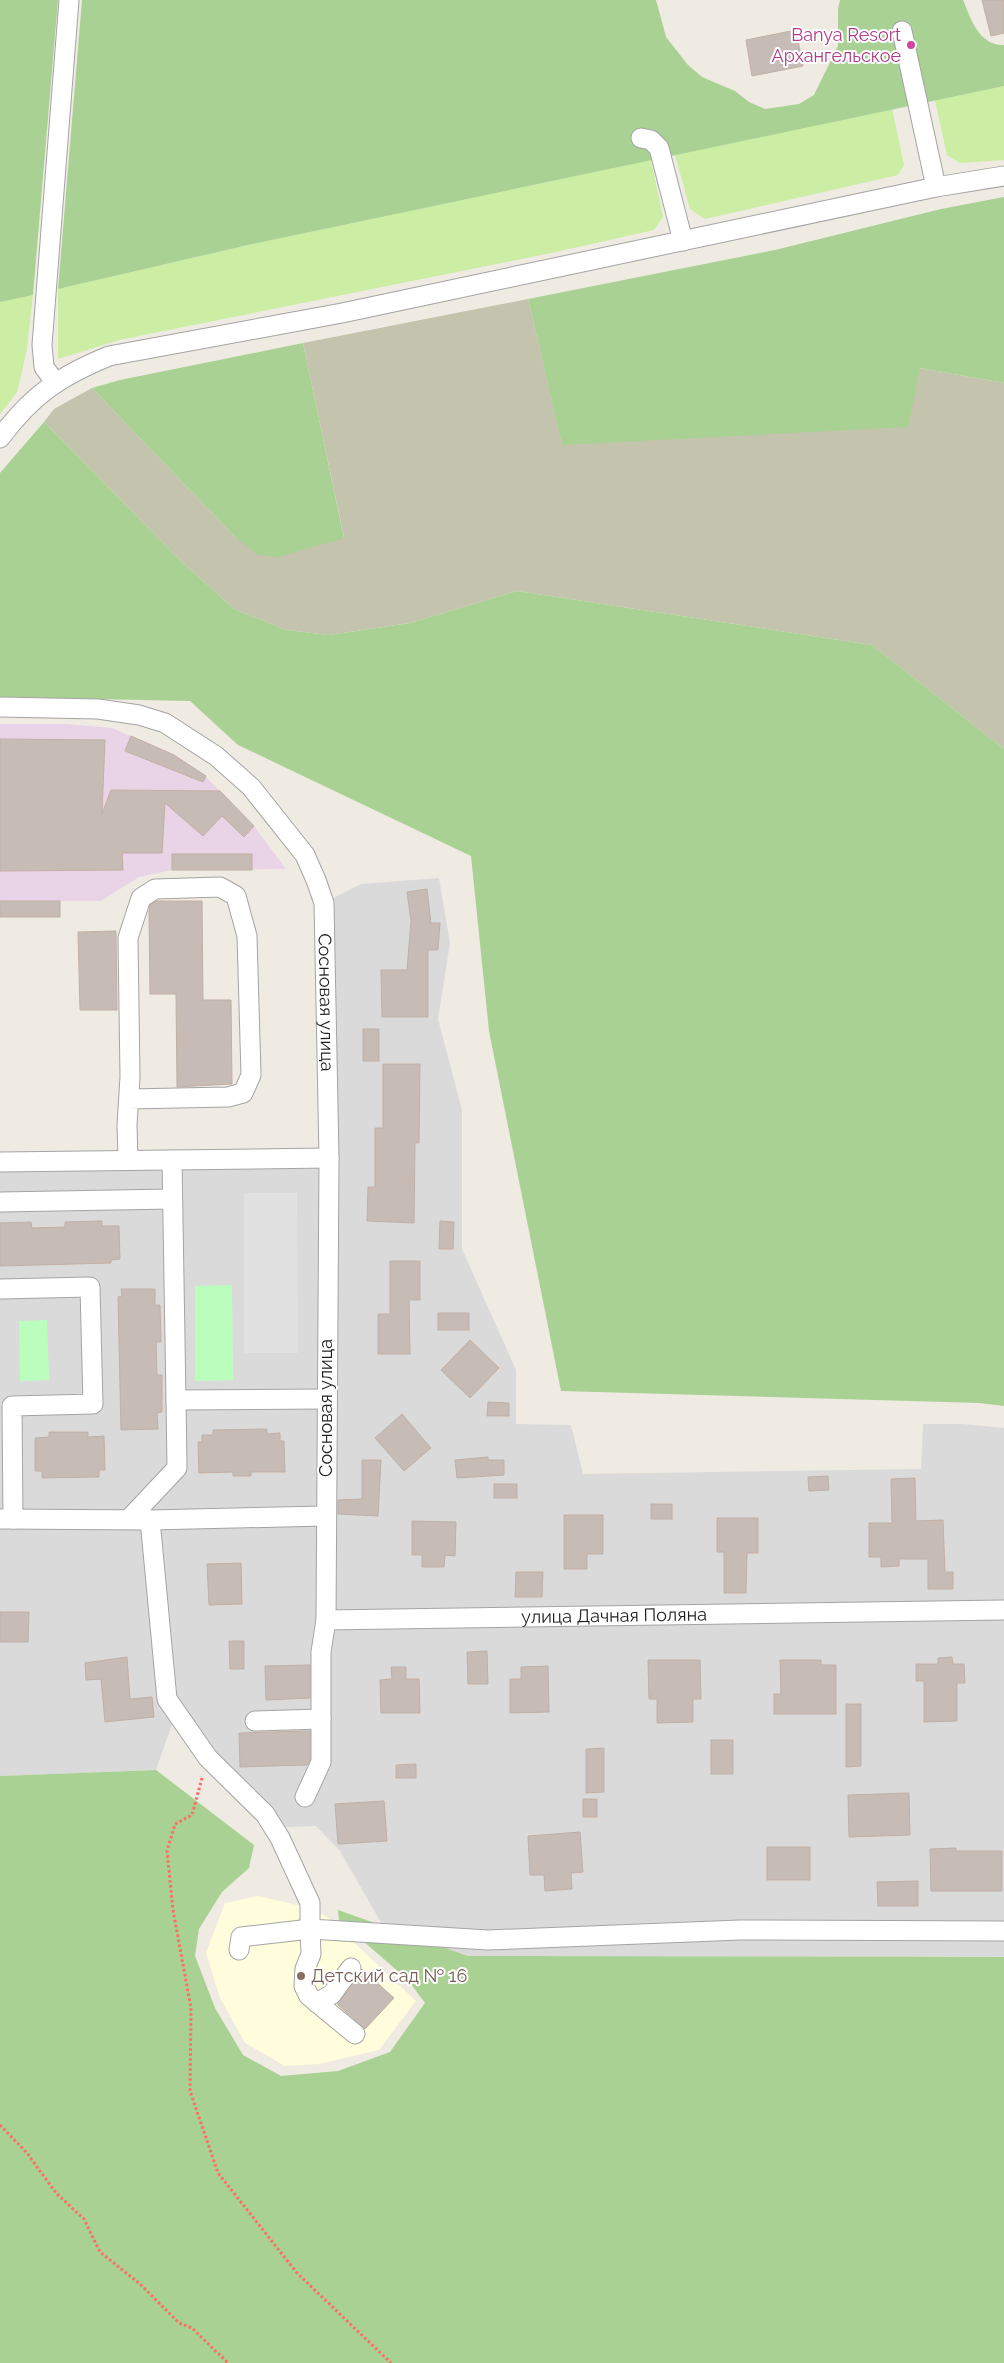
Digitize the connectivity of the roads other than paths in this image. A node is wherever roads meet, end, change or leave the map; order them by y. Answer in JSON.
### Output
{"nodes":[{"id":1,"x":69,"y":0,"type":"edge"},
{"id":2,"x":902,"y":31,"type":"dead end"},
{"id":3,"x":641,"y":138,"type":"dead end"},
{"id":4,"x":1004,"y":176,"type":"edge"},
{"id":5,"x":936,"y":187,"type":"junction"},
{"id":6,"x":683,"y":241,"type":"junction"},
{"id":7,"x":55,"y":382,"type":"junction"},
{"id":8,"x":0,"y":438,"type":"edge"},
{"id":9,"x":0,"y":707,"type":"edge"},
{"id":10,"x":129,"y":1099,"type":"junction"},
{"id":11,"x":329,"y":1158,"type":"junction"},
{"id":12,"x":128,"y":1160,"type":"junction"},
{"id":13,"x":172,"y":1160,"type":"junction"},
{"id":14,"x":0,"y":1162,"type":"edge"},
{"id":15,"x":172,"y":1199,"type":"junction"},
{"id":16,"x":0,"y":1202,"type":"edge"},
{"id":17,"x":0,"y":1289,"type":"edge"},
{"id":18,"x":326,"y":1399,"type":"junction"},
{"id":19,"x":176,"y":1400,"type":"junction"},
{"id":20,"x":326,"y":1516,"type":"junction"},
{"id":21,"x":7,"y":1519,"type":"edge"},
{"id":22,"x":129,"y":1520,"type":"junction"},
{"id":23,"x":150,"y":1520,"type":"junction"},
{"id":24,"x":1004,"y":1610,"type":"edge"},
{"id":25,"x":326,"y":1620,"type":"junction"},
{"id":26,"x":321,"y":1719,"type":"junction"},
{"id":27,"x":255,"y":1721,"type":"dead end"},
{"id":28,"x":305,"y":1797,"type":"dead end"},
{"id":29,"x":310,"y":1929,"type":"junction"},
{"id":30,"x":1004,"y":1931,"type":"edge"},
{"id":31,"x":239,"y":1950,"type":"dead end"},
{"id":32,"x":351,"y":1968,"type":"dead end"},
{"id":33,"x":317,"y":2003,"type":"junction"},
{"id":34,"x":355,"y":2034,"type":"dead end"}],
"edges":[{"from":1,"to":7,"type":"street"},
{"from":2,"to":5,"type":"street"},
{"from":3,"to":6,"type":"street"},
{"from":4,"to":5,"type":"street"},
{"from":5,"to":6,"type":"street"},
{"from":6,"to":7,"type":"street"},
{"from":7,"to":8,"type":"street"},
{"from":9,"to":11,"type":"street","name":"Сосновая улица"},
{"from":10,"to":10,"type":"street"},
{"from":10,"to":12,"type":"street"},
{"from":11,"to":13,"type":"street"},
{"from":11,"to":18,"type":"street","name":"Сосновая улица"},
{"from":12,"to":13,"type":"street"},
{"from":12,"to":14,"type":"street"},
{"from":13,"to":15,"type":"street"},
{"from":15,"to":16,"type":"street"},
{"from":15,"to":19,"type":"street"},
{"from":17,"to":21,"type":"street"},
{"from":18,"to":19,"type":"street"},
{"from":18,"to":20,"type":"street","name":"Сосновая улица"},
{"from":19,"to":22,"type":"street"},
{"from":20,"to":23,"type":"street"},
{"from":20,"to":25,"type":"street"},
{"from":21,"to":22,"type":"street"},
{"from":22,"to":23,"type":"street"},
{"from":23,"to":29,"type":"street"},
{"from":24,"to":25,"type":"street","name":"улица Дачная Поляна"},
{"from":25,"to":26,"type":"street"},
{"from":26,"to":27,"type":"street"},
{"from":26,"to":28,"type":"street"},
{"from":29,"to":30,"type":"street"},
{"from":29,"to":31,"type":"street"},
{"from":29,"to":33,"type":"street"},
{"from":32,"to":33,"type":"street"},
{"from":33,"to":34,"type":"street"}]}
